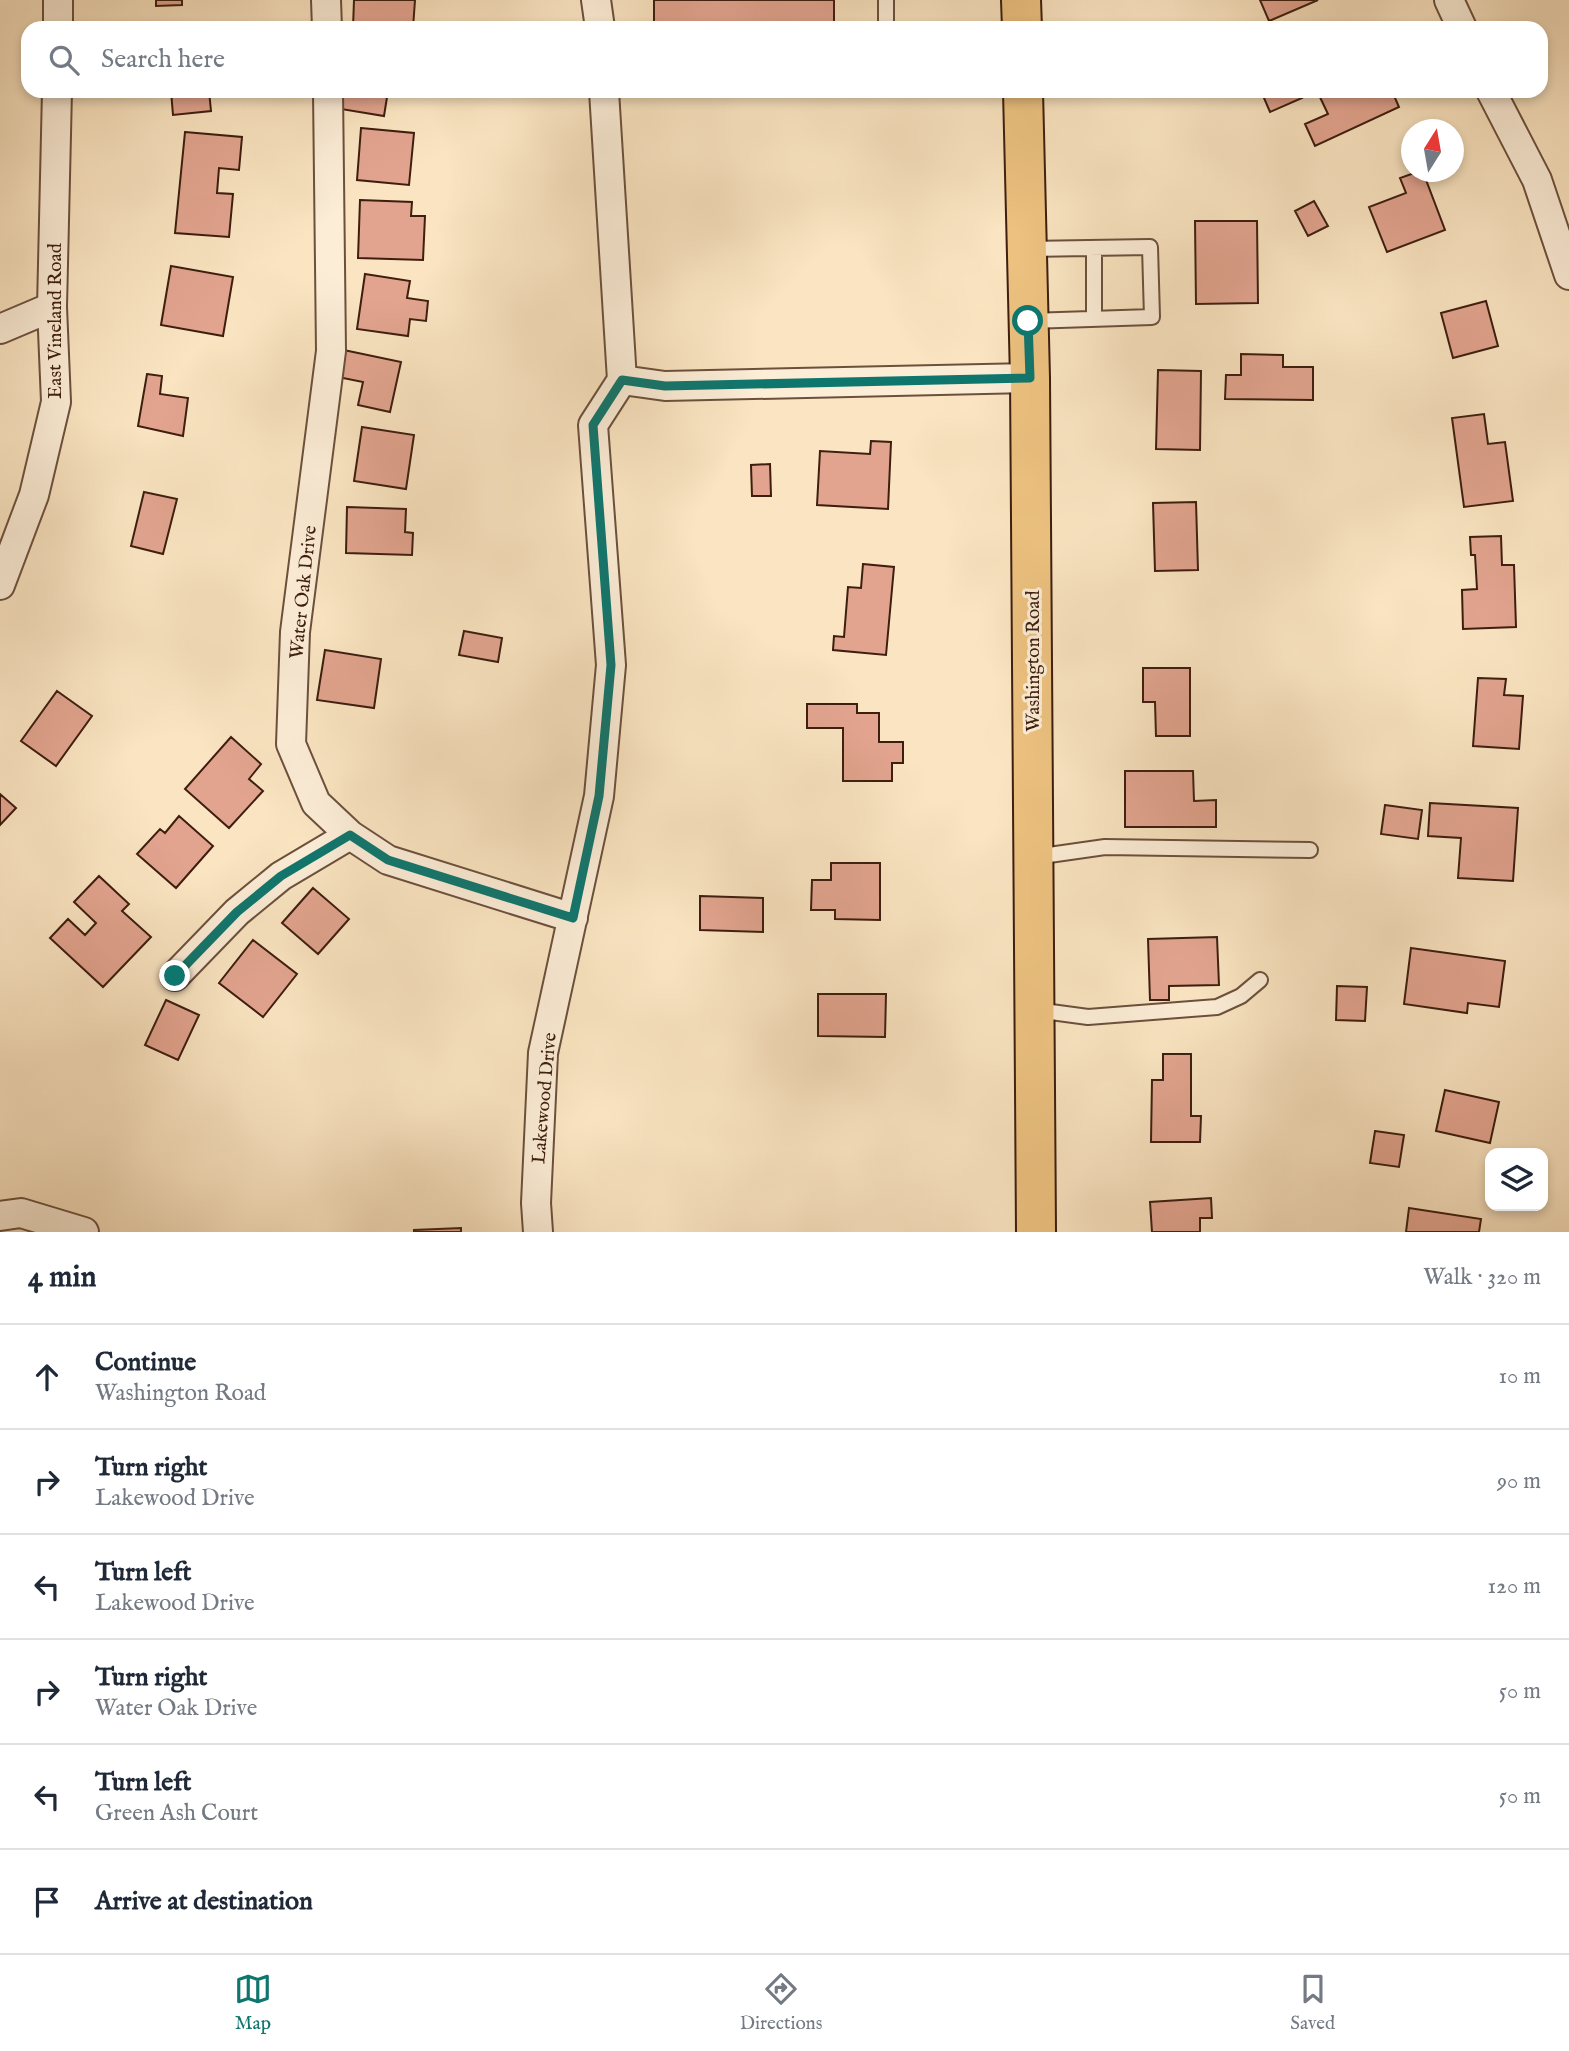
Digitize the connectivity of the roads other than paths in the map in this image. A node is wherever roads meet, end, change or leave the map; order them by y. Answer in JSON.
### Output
{"nodes":[{"id":1,"x":58,"y":0,"type":"edge"},
{"id":2,"x":326,"y":0,"type":"edge"},
{"id":3,"x":596,"y":0,"type":"edge"},
{"id":4,"x":886,"y":0,"type":"edge"},
{"id":5,"x":1021,"y":0,"type":"edge"},
{"id":6,"x":1449,"y":0,"type":"edge"},
{"id":7,"x":58,"y":21,"type":"edge"},
{"id":8,"x":327,"y":21,"type":"edge"},
{"id":9,"x":599,"y":21,"type":"edge"},
{"id":10,"x":886,"y":21,"type":"edge"},
{"id":11,"x":1022,"y":21,"type":"edge"},
{"id":12,"x":1459,"y":21,"type":"edge"},
{"id":13,"x":57,"y":98,"type":"edge"},
{"id":14,"x":328,"y":98,"type":"edge"},
{"id":15,"x":604,"y":98,"type":"edge"},
{"id":16,"x":1023,"y":98,"type":"edge"},
{"id":17,"x":1495,"y":98,"type":"edge"},
{"id":18,"x":1094,"y":248,"type":"junction"},
{"id":19,"x":1027,"y":249,"type":"junction"},
{"id":20,"x":1569,"y":275,"type":"edge"},
{"id":21,"x":52,"y":307,"type":"junction"},
{"id":22,"x":1094,"y":319,"type":"junction"},
{"id":23,"x":1028,"y":321,"type":"junction"},
{"id":24,"x":0,"y":329,"type":"edge"},
{"id":25,"x":1030,"y":378,"type":"junction"},
{"id":26,"x":622,"y":380,"type":"junction"},
{"id":27,"x":0,"y":585,"type":"edge"},
{"id":28,"x":350,"y":835,"type":"junction"},
{"id":29,"x":1310,"y":850,"type":"dead end"},
{"id":30,"x":1033,"y":857,"type":"junction"},
{"id":31,"x":573,"y":918,"type":"junction"},
{"id":32,"x":175,"y":976,"type":"dead end"},
{"id":33,"x":1260,"y":981,"type":"dead end"},
{"id":34,"x":1035,"y":1009,"type":"junction"},
{"id":35,"x":0,"y":1216,"type":"edge"},
{"id":36,"x":85,"y":1232,"type":"edge"},
{"id":37,"x":538,"y":1232,"type":"edge"},
{"id":38,"x":1036,"y":1232,"type":"edge"}],
"edges":[{"from":1,"to":7,"type":"street"},
{"from":2,"to":8,"type":"street"},
{"from":3,"to":9,"type":"street"},
{"from":4,"to":10,"type":"lane"},
{"from":5,"to":11,"type":"main road"},
{"from":6,"to":12,"type":"street"},
{"from":13,"to":21,"type":"street","name":"East Vineland Road"},
{"from":14,"to":28,"type":"street","name":"Water Oak Drive"},
{"from":15,"to":26,"type":"street"},
{"from":16,"to":19,"type":"main road","name":"Washington Road"},
{"from":17,"to":20,"type":"street"},
{"from":18,"to":19,"type":"lane"},
{"from":18,"to":22,"type":"lane"},
{"from":18,"to":22,"type":"lane"},
{"from":19,"to":23,"type":"main road","name":"Washington Road"},
{"from":21,"to":24,"type":"street"},
{"from":21,"to":27,"type":"street","name":"East Vineland Road"},
{"from":22,"to":23,"type":"lane"},
{"from":23,"to":25,"type":"main road","name":"Washington Road"},
{"from":25,"to":26,"type":"street"},
{"from":25,"to":30,"type":"main road","name":"Washington Road"},
{"from":26,"to":31,"type":"street","name":"Lakewood Drive"},
{"from":28,"to":31,"type":"street","name":"Water Oak Drive"},
{"from":28,"to":32,"type":"street"},
{"from":29,"to":30,"type":"lane"},
{"from":30,"to":34,"type":"main road","name":"Washington Road"},
{"from":31,"to":37,"type":"street","name":"Lakewood Drive"},
{"from":33,"to":34,"type":"lane"},
{"from":34,"to":38,"type":"main road","name":"Washington Road"},
{"from":35,"to":36,"type":"street"}]}
